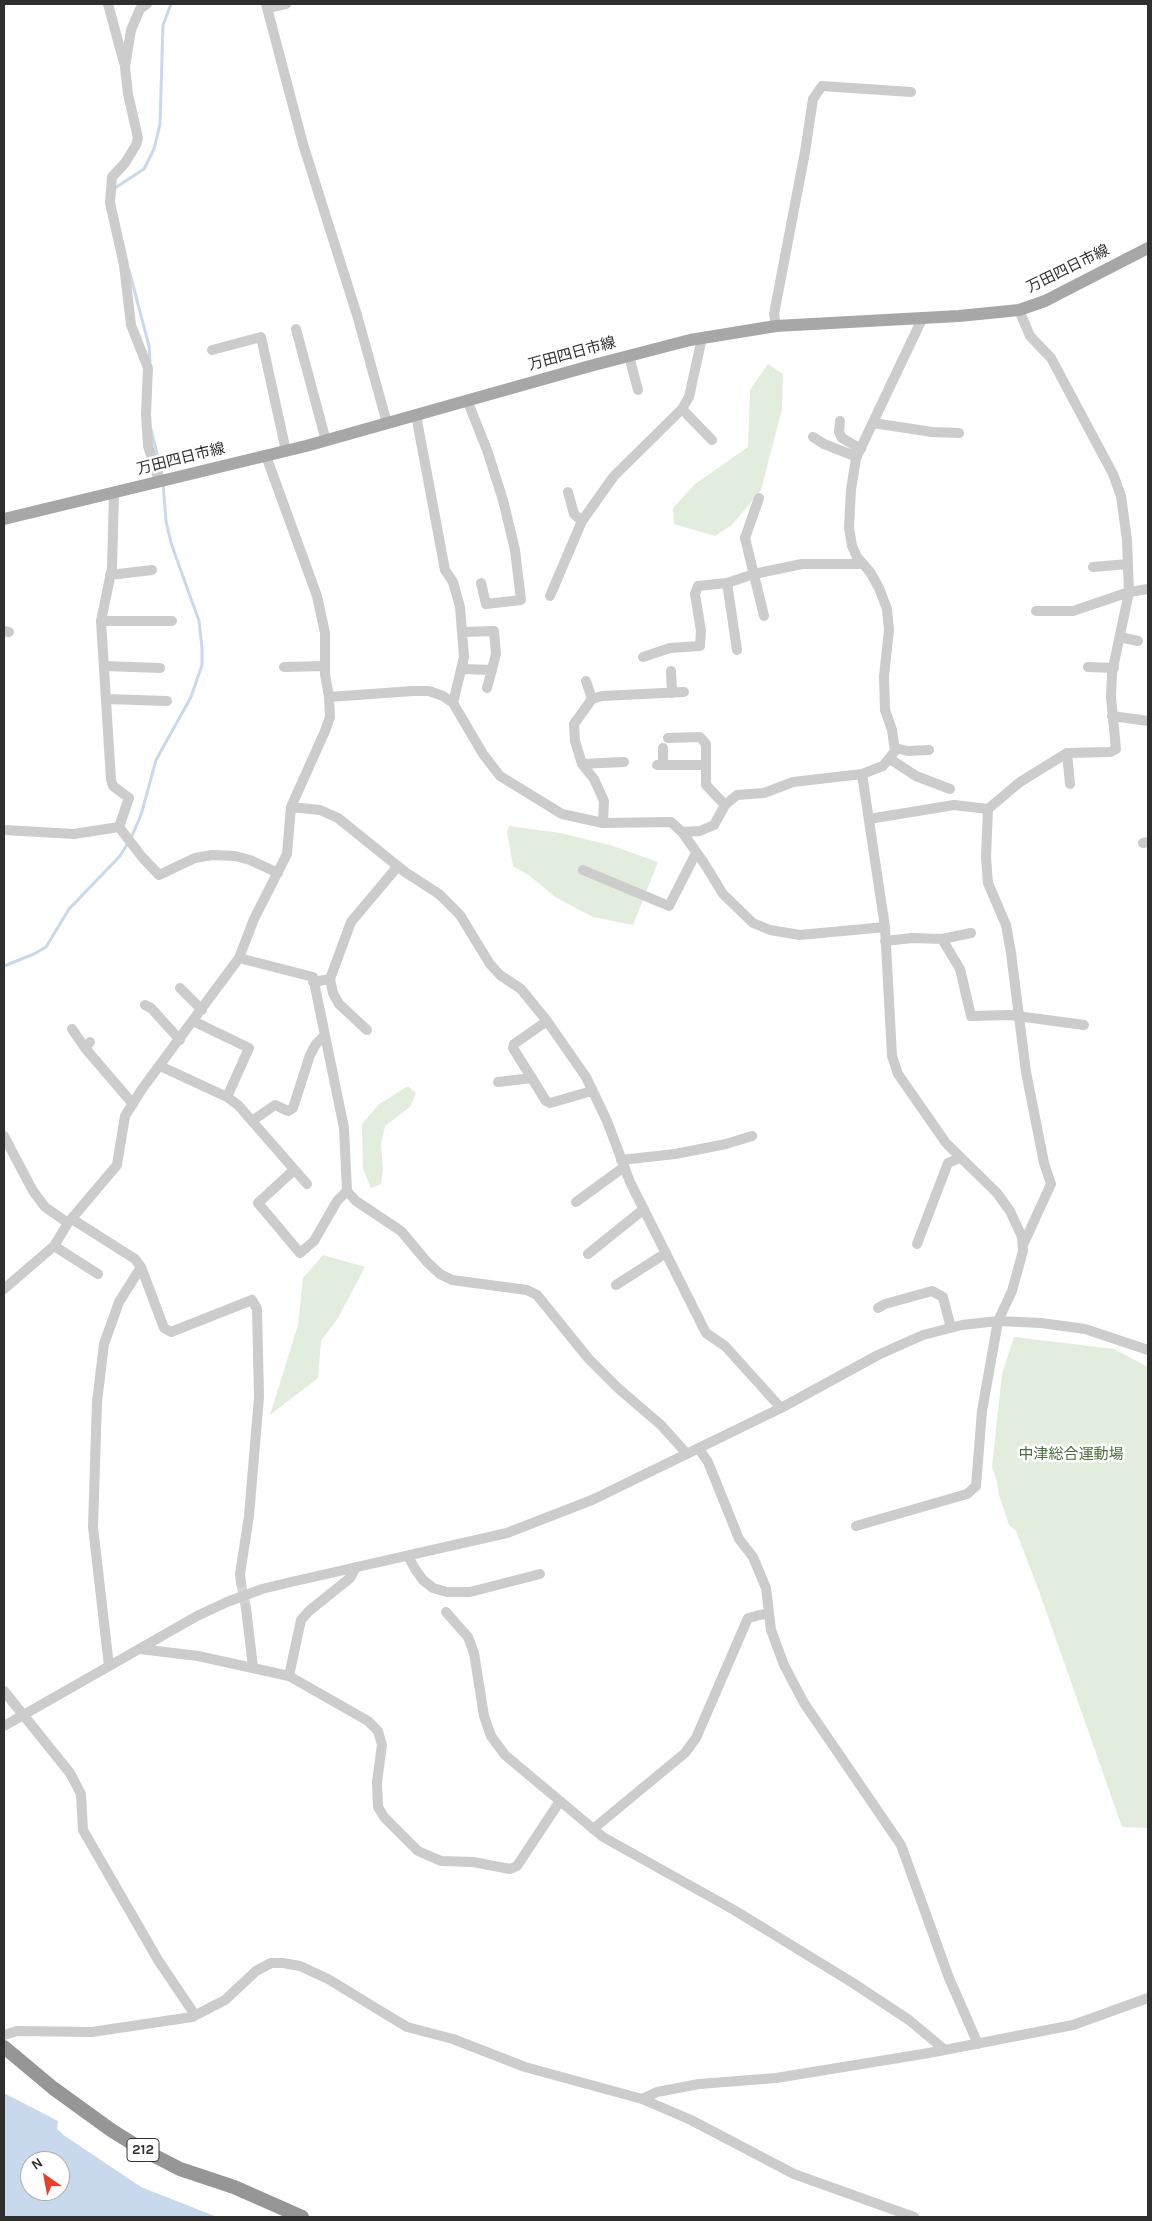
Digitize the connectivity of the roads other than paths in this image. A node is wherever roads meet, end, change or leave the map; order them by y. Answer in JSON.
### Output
{"nodes":[{"id":1,"x":108,"y":4,"type":"edge"},
{"id":2,"x":147,"y":4,"type":"edge"},
{"id":3,"x":286,"y":4,"type":"edge"},
{"id":4,"x":266,"y":6,"type":"edge"},
{"id":5,"x":125,"y":67,"type":"junction"},
{"id":6,"x":911,"y":92,"type":"dead end"},
{"id":7,"x":1148,"y":248,"type":"edge"},
{"id":8,"x":1019,"y":310,"type":"junction"},
{"id":9,"x":923,"y":317,"type":"junction"},
{"id":10,"x":776,"y":326,"type":"junction"},
{"id":11,"x":296,"y":329,"type":"dead end"},
{"id":12,"x":702,"y":338,"type":"junction"},
{"id":13,"x":212,"y":350,"type":"dead end"},
{"id":14,"x":629,"y":356,"type":"junction"},
{"id":15,"x":638,"y":390,"type":"dead end"},
{"id":16,"x":468,"y":400,"type":"junction"},
{"id":17,"x":682,"y":409,"type":"junction"},
{"id":18,"x":416,"y":414,"type":"junction"},
{"id":19,"x":840,"y":420,"type":"dead end"},
{"id":20,"x":386,"y":423,"type":"junction"},
{"id":21,"x":873,"y":423,"type":"junction"},
{"id":22,"x":959,"y":433,"type":"dead end"},
{"id":23,"x":813,"y":437,"type":"dead end"},
{"id":24,"x":712,"y":440,"type":"dead end"},
{"id":25,"x":326,"y":441,"type":"junction"},
{"id":26,"x":286,"y":451,"type":"junction"},
{"id":27,"x":859,"y":453,"type":"junction"},
{"id":28,"x":266,"y":456,"type":"junction"},
{"id":29,"x":159,"y":481,"type":"junction"},
{"id":30,"x":568,"y":492,"type":"dead end"},
{"id":31,"x":114,"y":493,"type":"junction"},
{"id":32,"x":759,"y":498,"type":"dead end"},
{"id":33,"x":4,"y":519,"type":"edge"},
{"id":34,"x":582,"y":521,"type":"junction"},
{"id":35,"x":862,"y":564,"type":"junction"},
{"id":36,"x":1128,"y":564,"type":"junction"},
{"id":37,"x":1093,"y":567,"type":"dead end"},
{"id":38,"x":152,"y":570,"type":"dead end"},
{"id":39,"x":754,"y":574,"type":"junction"},
{"id":40,"x":110,"y":575,"type":"junction"},
{"id":41,"x":481,"y":583,"type":"dead end"},
{"id":42,"x":727,"y":583,"type":"junction"},
{"id":43,"x":1148,"y":589,"type":"edge"},
{"id":44,"x":1129,"y":592,"type":"junction"},
{"id":45,"x":550,"y":596,"type":"dead end"},
{"id":46,"x":1036,"y":611,"type":"dead end"},
{"id":47,"x":764,"y":616,"type":"dead end"},
{"id":48,"x":101,"y":621,"type":"junction"},
{"id":49,"x":172,"y":621,"type":"dead end"},
{"id":50,"x":462,"y":632,"type":"junction"},
{"id":51,"x":1120,"y":638,"type":"junction"},
{"id":52,"x":1138,"y":641,"type":"dead end"},
{"id":53,"x":737,"y":650,"type":"dead end"},
{"id":54,"x":644,"y":657,"type":"dead end"},
{"id":55,"x":104,"y":666,"type":"junction"},
{"id":56,"x":325,"y":666,"type":"junction"},
{"id":57,"x":284,"y":667,"type":"dead end"},
{"id":58,"x":1088,"y":667,"type":"dead end"},
{"id":59,"x":160,"y":668,"type":"dead end"},
{"id":60,"x":1114,"y":668,"type":"junction"},
{"id":61,"x":462,"y":669,"type":"junction"},
{"id":62,"x":492,"y":670,"type":"junction"},
{"id":63,"x":671,"y":671,"type":"dead end"},
{"id":64,"x":586,"y":681,"type":"dead end"},
{"id":65,"x":487,"y":688,"type":"dead end"},
{"id":66,"x":684,"y":692,"type":"dead end"},
{"id":67,"x":672,"y":693,"type":"junction"},
{"id":68,"x":329,"y":697,"type":"junction"},
{"id":69,"x":106,"y":699,"type":"junction"},
{"id":70,"x":592,"y":699,"type":"junction"},
{"id":71,"x":167,"y":701,"type":"dead end"},
{"id":72,"x":453,"y":703,"type":"junction"},
{"id":73,"x":1112,"y":716,"type":"junction"},
{"id":74,"x":1148,"y":721,"type":"edge"},
{"id":75,"x":668,"y":738,"type":"dead end"},
{"id":76,"x":663,"y":748,"type":"dead end"},
{"id":77,"x":895,"y":748,"type":"junction"},
{"id":78,"x":929,"y":750,"type":"dead end"},
{"id":79,"x":1067,"y":753,"type":"junction"},
{"id":80,"x":890,"y":759,"type":"junction"},
{"id":81,"x":624,"y":762,"type":"dead end"},
{"id":82,"x":582,"y":764,"type":"junction"},
{"id":83,"x":706,"y":765,"type":"junction"},
{"id":84,"x":862,"y":774,"type":"junction"},
{"id":85,"x":1070,"y":784,"type":"dead end"},
{"id":86,"x":950,"y":789,"type":"dead end"},
{"id":87,"x":725,"y":805,"type":"junction"},
{"id":88,"x":291,"y":807,"type":"junction"},
{"id":89,"x":988,"y":809,"type":"junction"},
{"id":90,"x":869,"y":819,"type":"junction"},
{"id":91,"x":603,"y":824,"type":"junction"},
{"id":92,"x":119,"y":827,"type":"junction"},
{"id":93,"x":4,"y":830,"type":"edge"},
{"id":94,"x":682,"y":832,"type":"junction"},
{"id":95,"x":696,"y":853,"type":"junction"},
{"id":96,"x":398,"y":866,"type":"junction"},
{"id":97,"x":583,"y":870,"type":"dead end"},
{"id":98,"x":278,"y":873,"type":"junction"},
{"id":99,"x":885,"y":927,"type":"junction"},
{"id":100,"x":971,"y":933,"type":"dead end"},
{"id":101,"x":942,"y":939,"type":"junction"},
{"id":102,"x":885,"y":941,"type":"junction"},
{"id":103,"x":239,"y":958,"type":"junction"},
{"id":104,"x":330,"y":979,"type":"junction"},
{"id":105,"x":313,"y":982,"type":"junction"},
{"id":106,"x":180,"y":988,"type":"dead end"},
{"id":107,"x":145,"y":1005,"type":"dead end"},
{"id":108,"x":202,"y":1010,"type":"junction"},
{"id":109,"x":1020,"y":1016,"type":"junction"},
{"id":110,"x":548,"y":1020,"type":"junction"},
{"id":111,"x":193,"y":1021,"type":"junction"},
{"id":112,"x":1084,"y":1025,"type":"dead end"},
{"id":113,"x":72,"y":1029,"type":"dead end"},
{"id":114,"x":367,"y":1030,"type":"dead end"},
{"id":115,"x":324,"y":1036,"type":"junction"},
{"id":116,"x":180,"y":1040,"type":"junction"},
{"id":117,"x":160,"y":1066,"type":"junction"},
{"id":118,"x":532,"y":1078,"type":"junction"},
{"id":119,"x":498,"y":1082,"type":"dead end"},
{"id":120,"x":592,"y":1091,"type":"junction"},
{"id":121,"x":227,"y":1097,"type":"junction"},
{"id":122,"x":133,"y":1104,"type":"junction"},
{"id":123,"x":252,"y":1121,"type":"junction"},
{"id":124,"x":4,"y":1136,"type":"edge"},
{"id":125,"x":752,"y":1136,"type":"dead end"},
{"id":126,"x":960,"y":1158,"type":"junction"},
{"id":127,"x":623,"y":1164,"type":"junction"},
{"id":128,"x":294,"y":1170,"type":"junction"},
{"id":129,"x":307,"y":1184,"type":"dead end"},
{"id":130,"x":347,"y":1191,"type":"junction"},
{"id":131,"x":576,"y":1202,"type":"dead end"},
{"id":132,"x":644,"y":1209,"type":"junction"},
{"id":133,"x":70,"y":1221,"type":"junction"},
{"id":134,"x":917,"y":1244,"type":"dead end"},
{"id":135,"x":1022,"y":1245,"type":"junction"},
{"id":136,"x":54,"y":1246,"type":"junction"},
{"id":137,"x":666,"y":1253,"type":"junction"},
{"id":138,"x":588,"y":1254,"type":"dead end"},
{"id":139,"x":141,"y":1267,"type":"junction"},
{"id":140,"x":98,"y":1274,"type":"dead end"},
{"id":141,"x":616,"y":1285,"type":"dead end"},
{"id":142,"x":4,"y":1289,"type":"edge"},
{"id":143,"x":878,"y":1308,"type":"dead end"},
{"id":144,"x":998,"y":1321,"type":"junction"},
{"id":145,"x":951,"y":1328,"type":"junction"},
{"id":146,"x":1148,"y":1350,"type":"edge"},
{"id":147,"x":781,"y":1408,"type":"junction"},
{"id":148,"x":699,"y":1449,"type":"junction"},
{"id":149,"x":687,"y":1454,"type":"junction"},
{"id":150,"x":856,"y":1526,"type":"dead end"},
{"id":151,"x":408,"y":1556,"type":"junction"},
{"id":152,"x":356,"y":1567,"type":"junction"},
{"id":153,"x":540,"y":1574,"type":"dead end"},
{"id":154,"x":241,"y":1583,"type":"tunnel mouth"},
{"id":155,"x":246,"y":1608,"type":"tunnel mouth"},
{"id":156,"x":446,"y":1612,"type":"dead end"},
{"id":157,"x":768,"y":1613,"type":"junction"},
{"id":158,"x":140,"y":1648,"type":"junction"},
{"id":159,"x":109,"y":1666,"type":"junction"},
{"id":160,"x":253,"y":1667,"type":"junction"},
{"id":161,"x":289,"y":1676,"type":"junction"},
{"id":162,"x":4,"y":1691,"type":"edge"},
{"id":163,"x":22,"y":1715,"type":"junction"},
{"id":164,"x":4,"y":1726,"type":"edge"},
{"id":165,"x":560,"y":1801,"type":"junction"},
{"id":166,"x":593,"y":1829,"type":"junction"},
{"id":167,"x":1148,"y":1998,"type":"edge"},
{"id":168,"x":195,"y":2015,"type":"junction"},
{"id":169,"x":4,"y":2035,"type":"edge"},
{"id":170,"x":978,"y":2044,"type":"junction"},
{"id":171,"x":4,"y":2047,"type":"edge"},
{"id":172,"x":945,"y":2050,"type":"junction"},
{"id":173,"x":642,"y":2099,"type":"junction"},
{"id":174,"x":302,"y":2217,"type":"edge"},
{"id":175,"x":914,"y":2217,"type":"edge"}],
"edges":[{"from":1,"to":5,"type":"street"},
{"from":2,"to":5,"type":"street"},
{"from":3,"to":4,"type":"street"},
{"from":4,"to":20,"type":"street"},
{"from":5,"to":29,"type":"street"},
{"from":6,"to":10,"type":"street"},
{"from":7,"to":8,"type":"main road","name":"万田四日市線"},
{"from":8,"to":9,"type":"main road","name":"万田四日市線"},
{"from":8,"to":36,"type":"street"},
{"from":9,"to":10,"type":"main road","name":"万田四日市線"},
{"from":9,"to":21,"type":"street"},
{"from":10,"to":12,"type":"main road","name":"万田四日市線"},
{"from":11,"to":25,"type":"street"},
{"from":12,"to":14,"type":"main road","name":"万田四日市線"},
{"from":12,"to":17,"type":"street"},
{"from":13,"to":26,"type":"street"},
{"from":14,"to":15,"type":"street"},
{"from":14,"to":16,"type":"main road","name":"万田四日市線"},
{"from":16,"to":18,"type":"main road","name":"万田四日市線"},
{"from":16,"to":41,"type":"street"},
{"from":17,"to":24,"type":"street"},
{"from":17,"to":34,"type":"street"},
{"from":18,"to":20,"type":"main road","name":"万田四日市線"},
{"from":18,"to":50,"type":"street"},
{"from":19,"to":27,"type":"street"},
{"from":20,"to":25,"type":"main road","name":"万田四日市線"},
{"from":21,"to":22,"type":"street"},
{"from":21,"to":27,"type":"street"},
{"from":23,"to":27,"type":"street"},
{"from":25,"to":26,"type":"main road","name":"万田四日市線"},
{"from":26,"to":28,"type":"main road","name":"万田四日市線"},
{"from":27,"to":35,"type":"street"},
{"from":28,"to":29,"type":"main road","name":"万田四日市線"},
{"from":28,"to":56,"type":"street"},
{"from":29,"to":31,"type":"main road","name":"万田四日市線"},
{"from":30,"to":34,"type":"street"},
{"from":31,"to":33,"type":"main road","name":"万田四日市線"},
{"from":31,"to":40,"type":"street"},
{"from":32,"to":39,"type":"street"},
{"from":34,"to":45,"type":"street"},
{"from":35,"to":39,"type":"street"},
{"from":35,"to":77,"type":"street"},
{"from":36,"to":37,"type":"street"},
{"from":36,"to":44,"type":"street"},
{"from":38,"to":40,"type":"street"},
{"from":39,"to":42,"type":"street"},
{"from":39,"to":47,"type":"street"},
{"from":40,"to":48,"type":"street"},
{"from":42,"to":53,"type":"street"},
{"from":42,"to":54,"type":"street"},
{"from":43,"to":44,"type":"street"},
{"from":44,"to":46,"type":"street"},
{"from":44,"to":51,"type":"street"},
{"from":48,"to":49,"type":"street"},
{"from":48,"to":55,"type":"street"},
{"from":50,"to":61,"type":"street"},
{"from":50,"to":62,"type":"street"},
{"from":51,"to":52,"type":"street"},
{"from":51,"to":60,"type":"street"},
{"from":55,"to":59,"type":"street"},
{"from":55,"to":69,"type":"street"},
{"from":56,"to":57,"type":"street"},
{"from":56,"to":68,"type":"street"},
{"from":58,"to":60,"type":"street"},
{"from":60,"to":73,"type":"street"},
{"from":61,"to":62,"type":"street"},
{"from":61,"to":72,"type":"street"},
{"from":62,"to":65,"type":"street"},
{"from":63,"to":67,"type":"street"},
{"from":64,"to":70,"type":"street"},
{"from":66,"to":67,"type":"street"},
{"from":67,"to":70,"type":"street"},
{"from":68,"to":72,"type":"street"},
{"from":68,"to":88,"type":"street"},
{"from":69,"to":71,"type":"street"},
{"from":69,"to":92,"type":"street"},
{"from":70,"to":82,"type":"street"},
{"from":72,"to":91,"type":"street"},
{"from":73,"to":74,"type":"street"},
{"from":73,"to":79,"type":"street"},
{"from":75,"to":83,"type":"street"},
{"from":76,"to":83,"type":"street"},
{"from":77,"to":78,"type":"street"},
{"from":77,"to":80,"type":"street"},
{"from":79,"to":85,"type":"street"},
{"from":79,"to":89,"type":"street"},
{"from":80,"to":84,"type":"street"},
{"from":80,"to":86,"type":"street"},
{"from":81,"to":82,"type":"street"},
{"from":82,"to":91,"type":"street"},
{"from":83,"to":87,"type":"street"},
{"from":84,"to":87,"type":"street"},
{"from":84,"to":90,"type":"street"},
{"from":87,"to":94,"type":"street"},
{"from":88,"to":96,"type":"street"},
{"from":88,"to":98,"type":"street"},
{"from":89,"to":90,"type":"street"},
{"from":89,"to":109,"type":"street"},
{"from":90,"to":99,"type":"street"},
{"from":91,"to":94,"type":"street"},
{"from":92,"to":93,"type":"street"},
{"from":92,"to":98,"type":"street"},
{"from":94,"to":95,"type":"street"},
{"from":95,"to":97,"type":"street"},
{"from":95,"to":99,"type":"street"},
{"from":96,"to":104,"type":"street"},
{"from":96,"to":110,"type":"street"},
{"from":98,"to":103,"type":"street"},
{"from":99,"to":102,"type":"street"},
{"from":100,"to":101,"type":"street"},
{"from":101,"to":102,"type":"street"},
{"from":101,"to":109,"type":"street"},
{"from":102,"to":126,"type":"street"},
{"from":103,"to":105,"type":"street"},
{"from":103,"to":108,"type":"street"},
{"from":104,"to":105,"type":"street"},
{"from":104,"to":114,"type":"street"},
{"from":105,"to":115,"type":"street"},
{"from":106,"to":108,"type":"street"},
{"from":107,"to":116,"type":"street"},
{"from":108,"to":111,"type":"street"},
{"from":109,"to":112,"type":"street"},
{"from":109,"to":135,"type":"street"},
{"from":110,"to":118,"type":"street"},
{"from":110,"to":120,"type":"street"},
{"from":111,"to":116,"type":"street"},
{"from":111,"to":121,"type":"street"},
{"from":113,"to":122,"type":"street"},
{"from":115,"to":123,"type":"street"},
{"from":115,"to":130,"type":"street"},
{"from":116,"to":117,"type":"street"},
{"from":117,"to":121,"type":"street"},
{"from":117,"to":122,"type":"street"},
{"from":118,"to":119,"type":"street"},
{"from":118,"to":120,"type":"street"},
{"from":120,"to":127,"type":"street"},
{"from":121,"to":123,"type":"street"},
{"from":122,"to":133,"type":"street"},
{"from":123,"to":128,"type":"street"},
{"from":124,"to":133,"type":"street"},
{"from":125,"to":127,"type":"street"},
{"from":126,"to":134,"type":"street"},
{"from":126,"to":135,"type":"street"},
{"from":127,"to":131,"type":"street"},
{"from":127,"to":132,"type":"street"},
{"from":128,"to":129,"type":"street"},
{"from":128,"to":130,"type":"street"},
{"from":130,"to":149,"type":"street"},
{"from":132,"to":137,"type":"street"},
{"from":132,"to":138,"type":"street"},
{"from":133,"to":136,"type":"street"},
{"from":133,"to":139,"type":"street"},
{"from":135,"to":144,"type":"street"},
{"from":136,"to":140,"type":"street"},
{"from":136,"to":142,"type":"street"},
{"from":137,"to":141,"type":"street"},
{"from":137,"to":147,"type":"street"},
{"from":139,"to":154,"type":"street"},
{"from":139,"to":159,"type":"street"},
{"from":143,"to":145,"type":"street"},
{"from":144,"to":145,"type":"street"},
{"from":144,"to":146,"type":"street"},
{"from":144,"to":150,"type":"street"},
{"from":145,"to":147,"type":"street"},
{"from":147,"to":148,"type":"street"},
{"from":148,"to":149,"type":"street"},
{"from":148,"to":157,"type":"street"},
{"from":149,"to":151,"type":"street"},
{"from":151,"to":152,"type":"street"},
{"from":151,"to":153,"type":"street"},
{"from":152,"to":158,"type":"street"},
{"from":152,"to":161,"type":"street"},
{"from":155,"to":160,"type":"street"},
{"from":156,"to":165,"type":"street"},
{"from":157,"to":166,"type":"street"},
{"from":157,"to":170,"type":"street"},
{"from":158,"to":159,"type":"street"},
{"from":158,"to":160,"type":"street"},
{"from":159,"to":163,"type":"street"},
{"from":160,"to":161,"type":"street"},
{"from":161,"to":165,"type":"street"},
{"from":162,"to":163,"type":"street"},
{"from":163,"to":164,"type":"street"},
{"from":163,"to":168,"type":"street"},
{"from":165,"to":166,"type":"street"},
{"from":166,"to":172,"type":"street"},
{"from":167,"to":170,"type":"street"},
{"from":168,"to":169,"type":"street"},
{"from":168,"to":173,"type":"street"},
{"from":170,"to":172,"type":"street"},
{"from":171,"to":174,"type":"highway","number":"212"},
{"from":172,"to":173,"type":"street"},
{"from":173,"to":175,"type":"street"}]}
